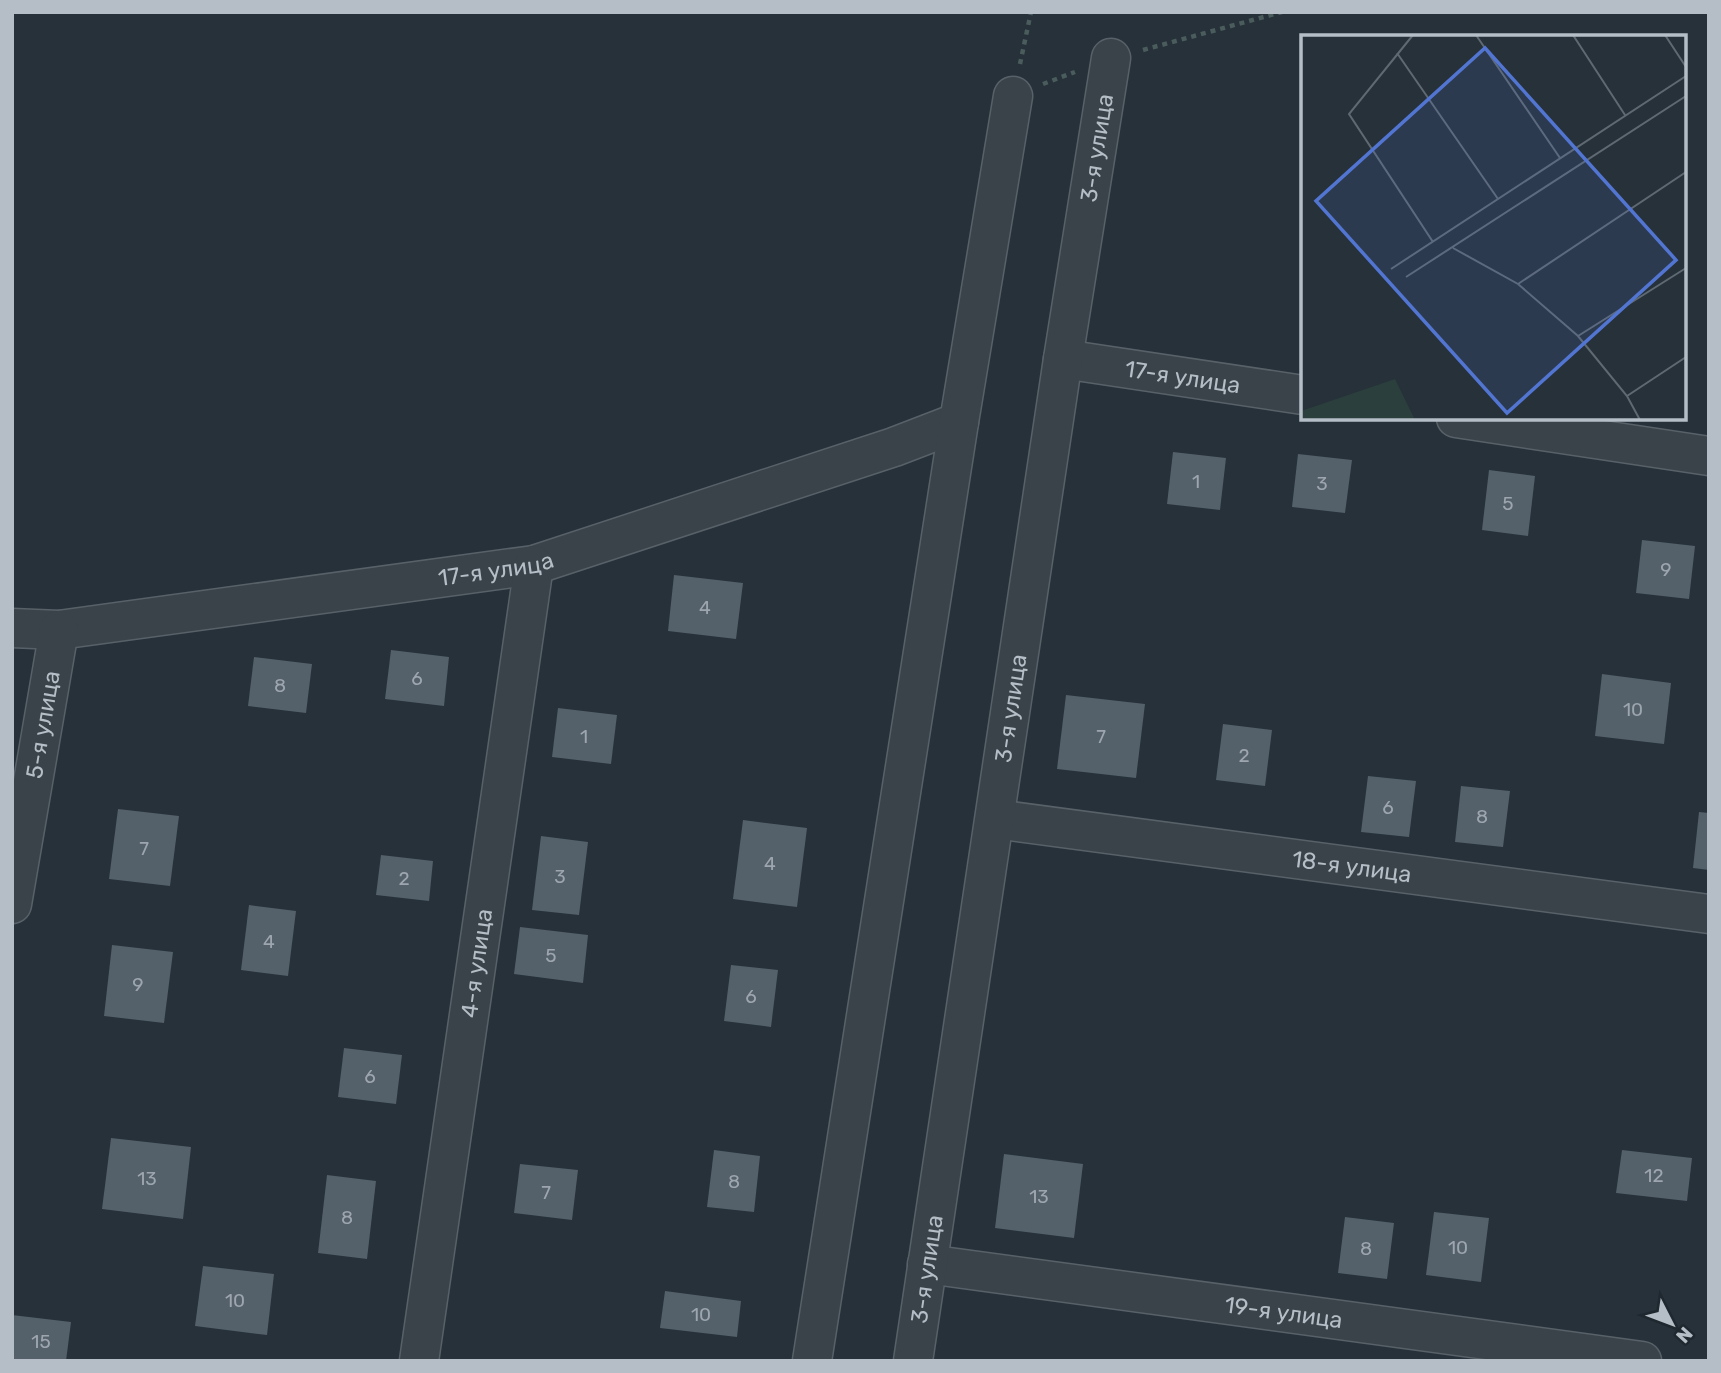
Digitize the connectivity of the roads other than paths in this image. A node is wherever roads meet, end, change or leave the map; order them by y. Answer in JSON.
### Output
{"nodes":[{"id":1,"x":1111,"y":58,"type":"dead end"},
{"id":2,"x":1013,"y":96,"type":"road end"},
{"id":3,"x":1063,"y":359,"type":"junction"},
{"id":4,"x":1301,"y":395,"type":"edge"},
{"id":5,"x":1469,"y":420,"type":"edge"},
{"id":6,"x":959,"y":422,"type":"junction"},
{"id":7,"x":1709,"y":456,"type":"edge"},
{"id":8,"x":534,"y":565,"type":"junction"},
{"id":9,"x":12,"y":628,"type":"edge"},
{"id":10,"x":59,"y":630,"type":"junction"},
{"id":11,"x":995,"y":820,"type":"junction"},
{"id":12,"x":12,"y":904,"type":"edge"},
{"id":13,"x":1709,"y":914,"type":"edge"},
{"id":14,"x":927,"y":1264,"type":"junction"},
{"id":15,"x":419,"y":1361,"type":"edge"},
{"id":16,"x":812,"y":1361,"type":"edge"},
{"id":17,"x":912,"y":1361,"type":"edge"},
{"id":18,"x":1642,"y":1361,"type":"edge"}],
"edges":[{"from":1,"to":3,"type":"street","name":"3-я улица"},
{"from":2,"to":6,"type":"street"},
{"from":3,"to":4,"type":"street","name":"17-я улица"},
{"from":3,"to":11,"type":"street","name":"3-я улица"},
{"from":5,"to":7,"type":"street"},
{"from":6,"to":8,"type":"street","name":"17-я улица"},
{"from":6,"to":16,"type":"street"},
{"from":8,"to":10,"type":"street","name":"17-я улица"},
{"from":8,"to":15,"type":"street","name":"4-я улица"},
{"from":9,"to":10,"type":"street","name":"17-я улица"},
{"from":10,"to":12,"type":"street","name":"5-я улица"},
{"from":11,"to":13,"type":"street","name":"18-я улица"},
{"from":11,"to":14,"type":"street","name":"3-я улица"},
{"from":14,"to":17,"type":"street","name":"3-я улица"},
{"from":14,"to":18,"type":"street","name":"19-я улица"}]}
